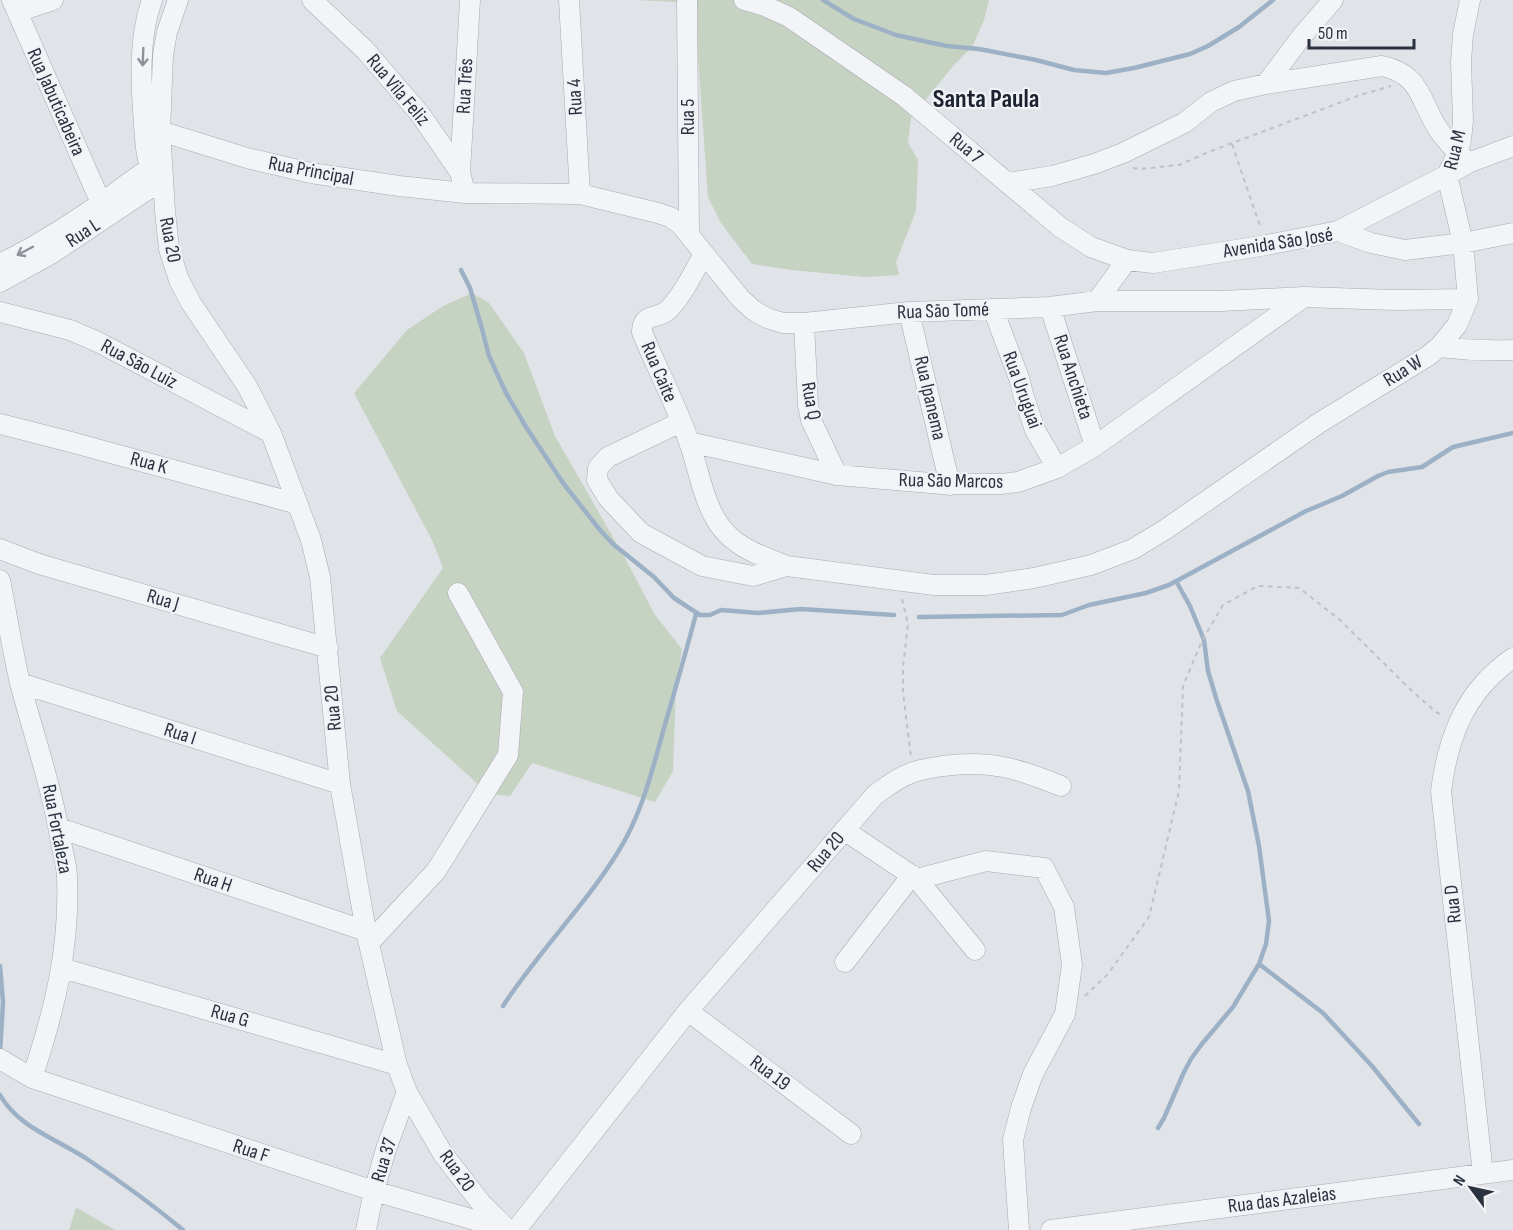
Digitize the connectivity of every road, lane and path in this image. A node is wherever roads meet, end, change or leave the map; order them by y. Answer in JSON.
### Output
{"nodes":[{"id":1,"x":53,"y":0,"type":"edge"},
{"id":2,"x":152,"y":0,"type":"edge"},
{"id":3,"x":178,"y":0,"type":"edge"},
{"id":4,"x":312,"y":0,"type":"edge"},
{"id":5,"x":470,"y":0,"type":"edge"},
{"id":6,"x":570,"y":0,"type":"edge"},
{"id":7,"x":687,"y":0,"type":"edge"},
{"id":8,"x":744,"y":0,"type":"edge"},
{"id":9,"x":1333,"y":0,"type":"edge"},
{"id":10,"x":1470,"y":0,"type":"edge"},
{"id":11,"x":15,"y":6,"type":"edge"},
{"id":12,"x":1413,"y":81,"type":"junction"},
{"id":13,"x":1266,"y":84,"type":"junction"},
{"id":14,"x":160,"y":130,"type":"junction"},
{"id":15,"x":1232,"y":144,"type":"junction"},
{"id":16,"x":1513,"y":146,"type":"edge"},
{"id":17,"x":1463,"y":158,"type":"junction"},
{"id":18,"x":1129,"y":168,"type":"dead end"},
{"id":19,"x":158,"y":170,"type":"junction"},
{"id":20,"x":460,"y":172,"type":"junction"},
{"id":21,"x":1447,"y":175,"type":"junction"},
{"id":22,"x":1008,"y":183,"type":"junction"},
{"id":23,"x":465,"y":192,"type":"junction"},
{"id":24,"x":580,"y":194,"type":"junction"},
{"id":25,"x":101,"y":203,"type":"junction"},
{"id":26,"x":1338,"y":231,"type":"junction"},
{"id":27,"x":1513,"y":233,"type":"edge"},
{"id":28,"x":689,"y":234,"type":"junction"},
{"id":29,"x":1463,"y":243,"type":"junction"},
{"id":30,"x":1267,"y":245,"type":"junction"},
{"id":31,"x":704,"y":254,"type":"junction"},
{"id":32,"x":1127,"y":260,"type":"junction"},
{"id":33,"x":0,"y":264,"type":"edge"},
{"id":34,"x":0,"y":282,"type":"edge"},
{"id":35,"x":1305,"y":297,"type":"junction"},
{"id":36,"x":1468,"y":299,"type":"junction"},
{"id":37,"x":1097,"y":300,"type":"junction"},
{"id":38,"x":1050,"y":307,"type":"junction"},
{"id":39,"x":993,"y":309,"type":"junction"},
{"id":40,"x":0,"y":312,"type":"edge"},
{"id":41,"x":909,"y":312,"type":"junction"},
{"id":42,"x":804,"y":323,"type":"junction"},
{"id":43,"x":1439,"y":347,"type":"junction"},
{"id":44,"x":1513,"y":350,"type":"edge"},
{"id":45,"x":681,"y":422,"type":"junction"},
{"id":46,"x":0,"y":424,"type":"edge"},
{"id":47,"x":271,"y":434,"type":"junction"},
{"id":48,"x":689,"y":442,"type":"junction"},
{"id":49,"x":1095,"y":446,"type":"junction"},
{"id":50,"x":1057,"y":468,"type":"junction"},
{"id":51,"x":837,"y":475,"type":"junction"},
{"id":52,"x":950,"y":484,"type":"junction"},
{"id":53,"x":298,"y":504,"type":"junction"},
{"id":54,"x":0,"y":549,"type":"edge"},
{"id":55,"x":787,"y":566,"type":"junction"},
{"id":56,"x":0,"y":580,"type":"edge"},
{"id":57,"x":898,"y":581,"type":"junction"},
{"id":58,"x":458,"y":593,"type":"dead end"},
{"id":59,"x":328,"y":648,"type":"junction"},
{"id":60,"x":1513,"y":658,"type":"edge"},
{"id":61,"x":20,"y":683,"type":"junction"},
{"id":62,"x":1459,"y":722,"type":"junction"},
{"id":63,"x":913,"y":771,"type":"junction"},
{"id":64,"x":340,"y":784,"type":"junction"},
{"id":65,"x":1061,"y":786,"type":"dead end"},
{"id":66,"x":59,"y":828,"type":"junction"},
{"id":67,"x":844,"y":830,"type":"junction"},
{"id":68,"x":914,"y":877,"type":"junction"},
{"id":69,"x":367,"y":937,"type":"junction"},
{"id":70,"x":975,"y":950,"type":"dead end"},
{"id":71,"x":845,"y":962,"type":"dead end"},
{"id":72,"x":62,"y":968,"type":"junction"},
{"id":73,"x":688,"y":1011,"type":"junction"},
{"id":74,"x":1065,"y":1014,"type":"junction"},
{"id":75,"x":0,"y":1059,"type":"edge"},
{"id":76,"x":397,"y":1065,"type":"junction"},
{"id":77,"x":32,"y":1078,"type":"junction"},
{"id":78,"x":407,"y":1092,"type":"junction"},
{"id":79,"x":851,"y":1134,"type":"dead end"},
{"id":80,"x":1513,"y":1170,"type":"edge"},
{"id":81,"x":1483,"y":1174,"type":"junction"},
{"id":82,"x":374,"y":1191,"type":"junction"},
{"id":83,"x":366,"y":1230,"type":"edge"},
{"id":84,"x":508,"y":1230,"type":"edge"},
{"id":85,"x":516,"y":1230,"type":"edge"},
{"id":86,"x":1019,"y":1230,"type":"edge"},
{"id":87,"x":1050,"y":1230,"type":"edge"}],
"edges":[{"from":1,"to":11,"type":"street"},
{"from":2,"to":19,"type":"street","name":"Rua 20","one_way":true},
{"from":3,"to":14,"type":"street","name":"Rua 20"},
{"from":4,"to":20,"type":"street","name":"Rua Vila Feliz"},
{"from":5,"to":20,"type":"street","name":"Rua Três"},
{"from":6,"to":24,"type":"street","name":"Rua 4"},
{"from":7,"to":28,"type":"street","name":"Rua 5"},
{"from":8,"to":22,"type":"street","name":"Rua 7"},
{"from":9,"to":13,"type":"street"},
{"from":10,"to":17,"type":"street","name":"Rua M"},
{"from":11,"to":25,"type":"street","name":"Rua Jabuticabeira"},
{"from":12,"to":13,"type":"street"},
{"from":12,"to":15,"type":"path"},
{"from":12,"to":17,"type":"street"},
{"from":13,"to":22,"type":"street"},
{"from":14,"to":19,"type":"street","name":"Rua 20"},
{"from":14,"to":23,"type":"street","name":"Rua Principal"},
{"from":15,"to":18,"type":"path"},
{"from":15,"to":30,"type":"path"},
{"from":16,"to":17,"type":"street"},
{"from":17,"to":21,"type":"street","name":"Rua M"},
{"from":19,"to":25,"type":"street"},
{"from":19,"to":34,"type":"street","name":"Rua L"},
{"from":19,"to":47,"type":"street","name":"Rua 20"},
{"from":20,"to":23,"type":"street","name":"Rua Vila Feliz"},
{"from":21,"to":26,"type":"street"},
{"from":21,"to":29,"type":"street","name":"Rua M"},
{"from":22,"to":32,"type":"street","name":"Rua 7"},
{"from":23,"to":24,"type":"street","name":"Rua São Tomé"},
{"from":24,"to":28,"type":"street","name":"Rua São Tomé"},
{"from":25,"to":33,"type":"street","one_way":true},
{"from":26,"to":29,"type":"street","name":"Avenida São José"},
{"from":26,"to":30,"type":"street","name":"Avenida São José"},
{"from":27,"to":29,"type":"street","name":"Avenida São José"},
{"from":28,"to":31,"type":"street","name":"Rua São Tomé"},
{"from":29,"to":36,"type":"street","name":"Rua M"},
{"from":30,"to":32,"type":"street","name":"Avenida São José"},
{"from":31,"to":42,"type":"street","name":"Rua São Tomé"},
{"from":31,"to":45,"type":"street","name":"Rua Caite"},
{"from":32,"to":37,"type":"street"},
{"from":35,"to":36,"type":"street","name":"Rua São Tomé"},
{"from":35,"to":37,"type":"street","name":"Rua São Tomé"},
{"from":35,"to":49,"type":"street","name":"Rua São Marcos"},
{"from":36,"to":43,"type":"street","name":"Rua W"},
{"from":37,"to":38,"type":"street","name":"Rua São Tomé"},
{"from":38,"to":39,"type":"street","name":"Rua São Tomé"},
{"from":38,"to":49,"type":"street","name":"Rua Anchieta"},
{"from":39,"to":41,"type":"street","name":"Rua São Tomé"},
{"from":39,"to":50,"type":"street","name":"Rua Uruguai"},
{"from":40,"to":47,"type":"street","name":"Rua São Luiz"},
{"from":41,"to":42,"type":"street","name":"Rua São Tomé"},
{"from":41,"to":52,"type":"street","name":"Rua Ipanema"},
{"from":42,"to":51,"type":"street","name":"Rua Q"},
{"from":43,"to":44,"type":"street"},
{"from":43,"to":57,"type":"street","name":"Rua W"},
{"from":45,"to":48,"type":"street","name":"Rua Caite"},
{"from":45,"to":55,"type":"street"},
{"from":46,"to":53,"type":"street","name":"Rua K"},
{"from":47,"to":53,"type":"street","name":"Rua 20"},
{"from":48,"to":51,"type":"street","name":"Rua São Marcos"},
{"from":48,"to":55,"type":"street","name":"Rua Caite"},
{"from":49,"to":50,"type":"street","name":"Rua São Marcos"},
{"from":50,"to":52,"type":"street","name":"Rua São Marcos"},
{"from":51,"to":52,"type":"street","name":"Rua São Marcos"},
{"from":53,"to":59,"type":"street","name":"Rua 20"},
{"from":54,"to":59,"type":"street","name":"Rua J"},
{"from":55,"to":57,"type":"street","name":"Rua W"},
{"from":56,"to":61,"type":"street","name":"Rua Fortaleza"},
{"from":57,"to":63,"type":"path"},
{"from":58,"to":69,"type":"street"},
{"from":59,"to":64,"type":"street","name":"Rua 20"},
{"from":60,"to":62,"type":"street","name":"Rua D"},
{"from":61,"to":64,"type":"street","name":"Rua I"},
{"from":61,"to":66,"type":"street","name":"Rua Fortaleza"},
{"from":62,"to":74,"type":"path"},
{"from":62,"to":81,"type":"street","name":"Rua D"},
{"from":63,"to":65,"type":"street","name":"Rua 20"},
{"from":63,"to":67,"type":"street","name":"Rua 20"},
{"from":64,"to":69,"type":"street","name":"Rua 20"},
{"from":66,"to":69,"type":"street","name":"Rua H"},
{"from":66,"to":72,"type":"street","name":"Rua Fortaleza"},
{"from":67,"to":68,"type":"street"},
{"from":67,"to":73,"type":"street","name":"Rua 20"},
{"from":68,"to":70,"type":"street"},
{"from":68,"to":71,"type":"street"},
{"from":68,"to":74,"type":"street"},
{"from":69,"to":76,"type":"street","name":"Rua 20"},
{"from":72,"to":76,"type":"street","name":"Rua G"},
{"from":72,"to":77,"type":"street","name":"Rua Fortaleza"},
{"from":73,"to":79,"type":"street","name":"Rua 19"},
{"from":73,"to":85,"type":"street","name":"Rua 20"},
{"from":74,"to":86,"type":"street"},
{"from":75,"to":77,"type":"street","name":"Rua F"},
{"from":76,"to":78,"type":"street","name":"Rua 20"},
{"from":77,"to":82,"type":"street","name":"Rua F"},
{"from":78,"to":82,"type":"street","name":"Rua 37"},
{"from":78,"to":84,"type":"street","name":"Rua 20"},
{"from":80,"to":81,"type":"street","name":"Rua das Azaleias"},
{"from":81,"to":87,"type":"street","name":"Rua das Azaleias"},
{"from":82,"to":83,"type":"street","name":"Rua 37"},
{"from":82,"to":84,"type":"street","name":"Rua F"}]}
